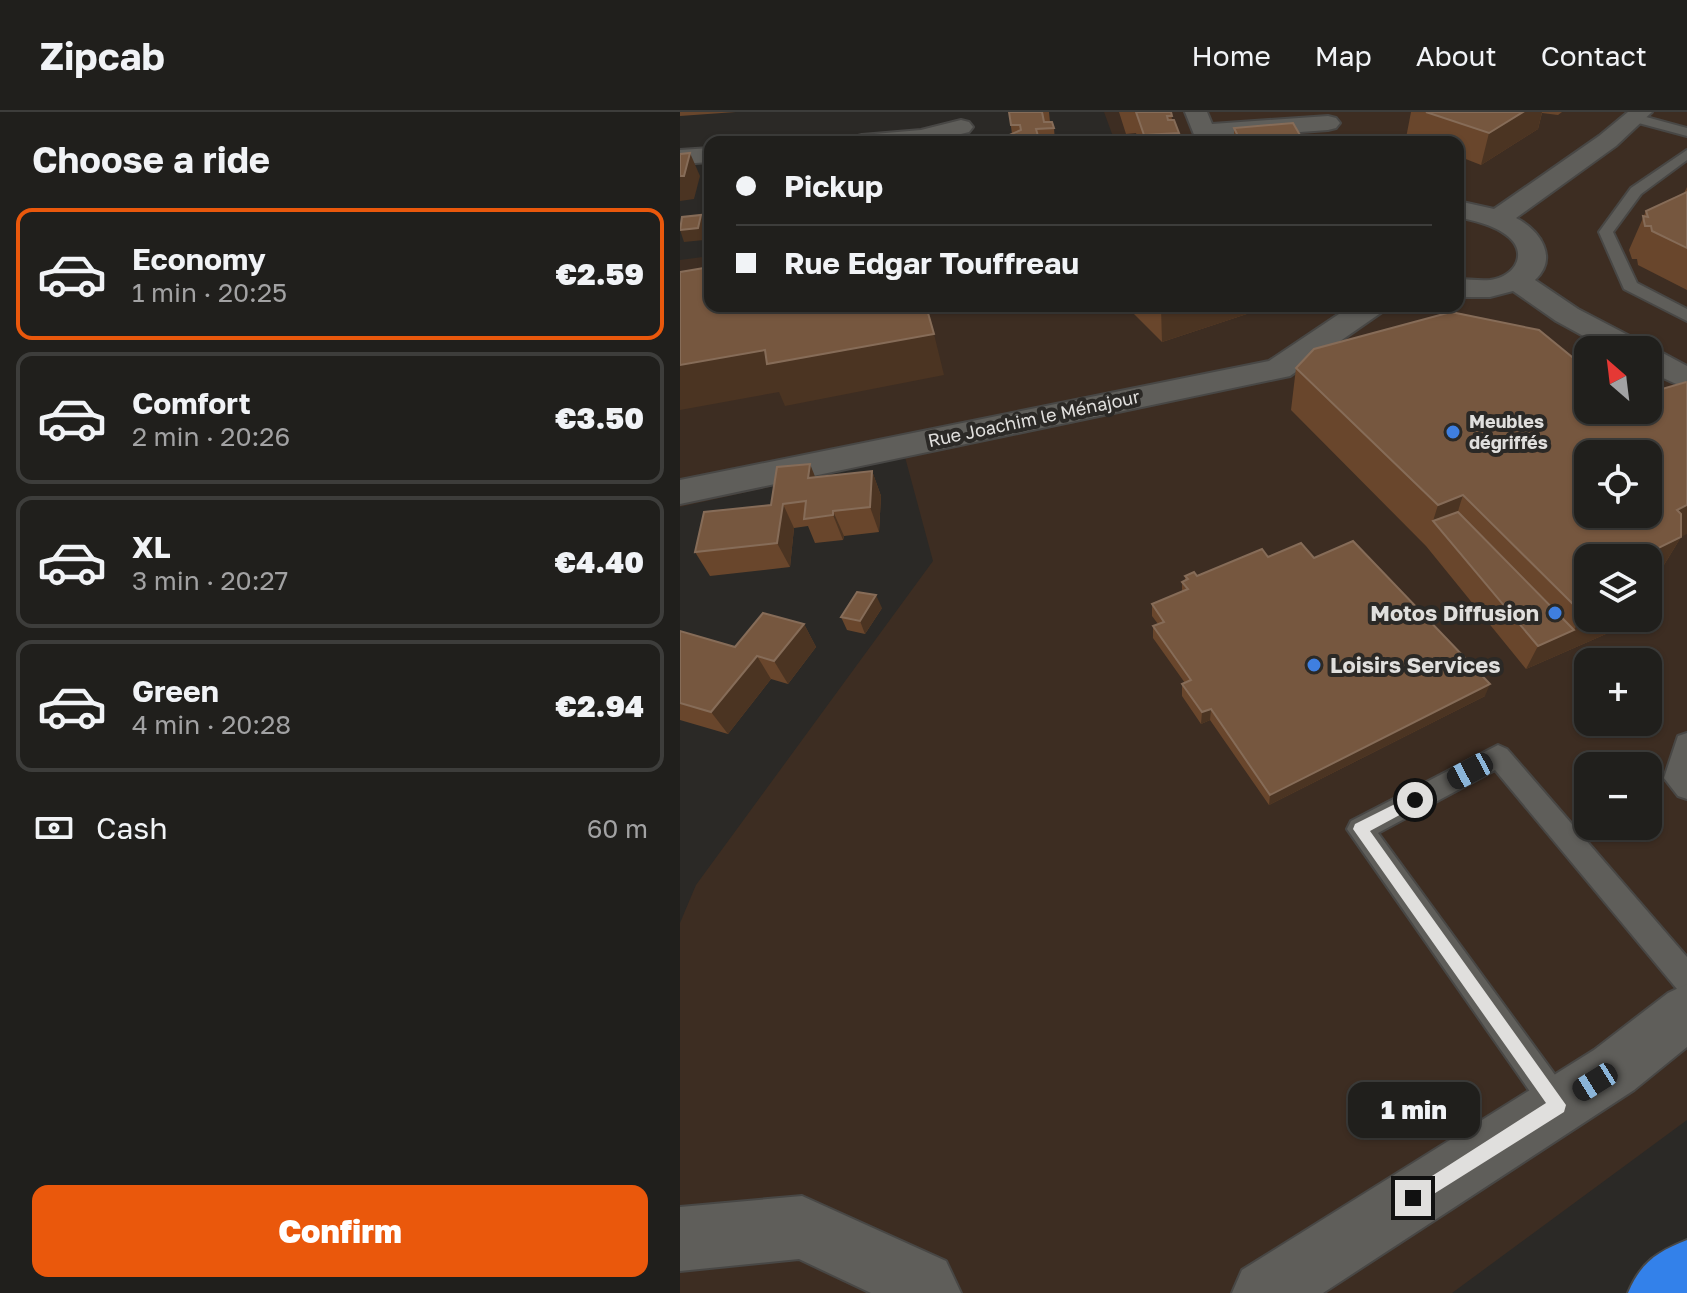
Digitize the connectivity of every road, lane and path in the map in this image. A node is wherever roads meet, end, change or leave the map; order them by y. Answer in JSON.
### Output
{"nodes":[{"id":1,"x":1638,"y":115,"type":"edge"},
{"id":2,"x":1330,"y":126,"type":"edge"},
{"id":3,"x":961,"y":127,"type":"dead end"},
{"id":4,"x":1202,"y":129,"type":"edge"},
{"id":5,"x":1687,"y":132,"type":"edge"},
{"id":6,"x":925,"y":136,"type":"edge"},
{"id":7,"x":1687,"y":154,"type":"edge"},
{"id":8,"x":704,"y":155,"type":"edge"},
{"id":9,"x":680,"y":157,"type":"edge"},
{"id":10,"x":1464,"y":210,"type":"edge"},
{"id":11,"x":1499,"y":219,"type":"junction"},
{"id":12,"x":1515,"y":280,"type":"junction"},
{"id":13,"x":1464,"y":288,"type":"edge"},
{"id":14,"x":1362,"y":312,"type":"edge"},
{"id":15,"x":1687,"y":316,"type":"edge"},
{"id":16,"x":1606,"y":336,"type":"edge"},
{"id":17,"x":1662,"y":366,"type":"edge"},
{"id":18,"x":1687,"y":379,"type":"edge"},
{"id":19,"x":680,"y":492,"type":"edge"},
{"id":20,"x":1687,"y":743,"type":"edge"},
{"id":21,"x":1687,"y":788,"type":"edge"},
{"id":22,"x":1687,"y":979,"type":"edge"},
{"id":23,"x":1687,"y":1012,"type":"edge"},
{"id":24,"x":1558,"y":1105,"type":"junction"},
{"id":25,"x":680,"y":1239,"type":"edge"},
{"id":26,"x":1687,"y":1272,"type":"edge"},
{"id":27,"x":928,"y":1293,"type":"edge"},
{"id":28,"x":1265,"y":1293,"type":"edge"},
{"id":29,"x":1661,"y":1293,"type":"edge"}],
"edges":[{"from":1,"to":5,"type":"lane"},
{"from":1,"to":11,"type":"street"},
{"from":2,"to":4,"type":"street"},
{"from":3,"to":6,"type":"street"},
{"from":7,"to":15,"type":"lane"},
{"from":8,"to":9,"type":"street"},
{"from":10,"to":11,"type":"street"},
{"from":11,"to":12,"type":"street"},
{"from":12,"to":13,"type":"street"},
{"from":12,"to":16,"type":"street"},
{"from":14,"to":19,"type":"street","name":"Rue Joachim le Ménajour"},
{"from":17,"to":18,"type":"street"},
{"from":20,"to":21,"type":"lane"},
{"from":22,"to":24,"type":"lane"},
{"from":23,"to":24,"type":"street"},
{"from":24,"to":28,"type":"street"},
{"from":25,"to":27,"type":"street"},
{"from":26,"to":29,"type":"highway"}]}
